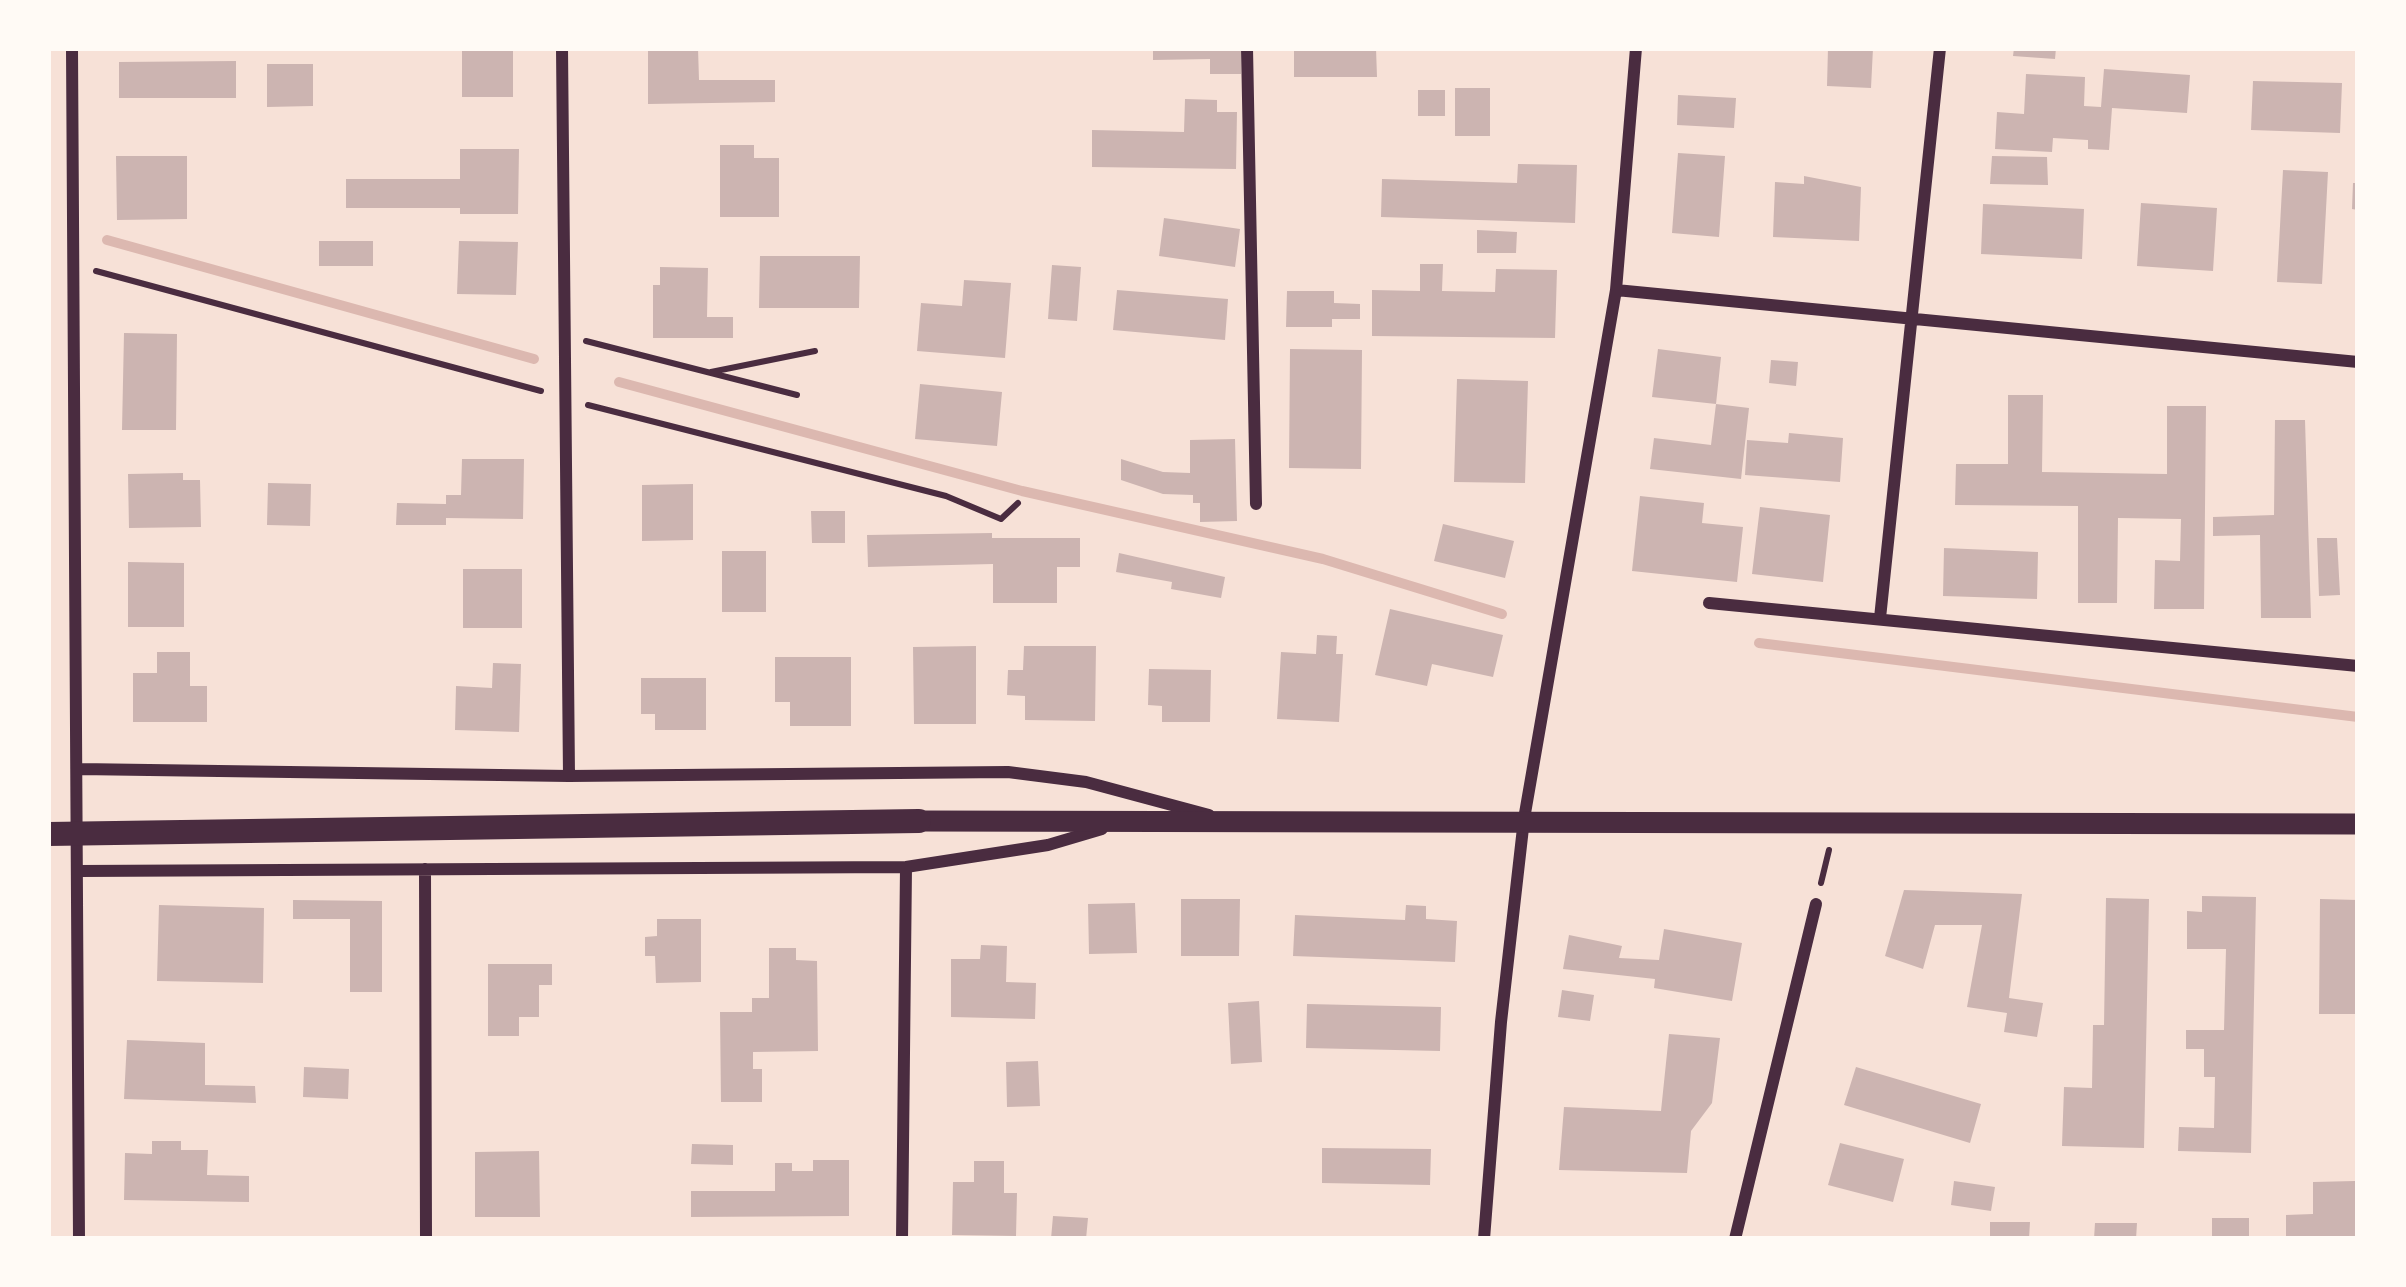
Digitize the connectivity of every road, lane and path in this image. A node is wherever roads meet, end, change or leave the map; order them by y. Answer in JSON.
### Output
{"nodes":[{"id":1,"x":72,"y":48,"type":"edge"},
{"id":2,"x":562,"y":48,"type":"edge"},
{"id":3,"x":1247,"y":48,"type":"edge"},
{"id":4,"x":1636,"y":48,"type":"edge"},
{"id":5,"x":1940,"y":48,"type":"edge"},
{"id":6,"x":1616,"y":290,"type":"junction"},
{"id":7,"x":1914,"y":317,"type":"junction"},
{"id":8,"x":565,"y":336,"type":"junction"},
{"id":9,"x":815,"y":351,"type":"dead end"},
{"id":10,"x":2358,"y":362,"type":"edge"},
{"id":11,"x":707,"y":373,"type":"junction"},
{"id":12,"x":797,"y":394,"type":"dead end"},
{"id":13,"x":1256,"y":504,"type":"dead end"},
{"id":14,"x":1709,"y":603,"type":"dead end"},
{"id":15,"x":1880,"y":618,"type":"junction"},
{"id":16,"x":2358,"y":666,"type":"edge"},
{"id":17,"x":79,"y":769,"type":"junction"},
{"id":18,"x":569,"y":776,"type":"junction"},
{"id":19,"x":1524,"y":819,"type":"junction"},
{"id":20,"x":1228,"y":820,"type":"junction"},
{"id":21,"x":1836,"y":820,"type":"junction"},
{"id":22,"x":919,"y":821,"type":"joint"},
{"id":23,"x":1126,"y":821,"type":"junction"},
{"id":24,"x":2358,"y":824,"type":"edge"},
{"id":25,"x":48,"y":834,"type":"edge"},
{"id":26,"x":906,"y":867,"type":"junction"},
{"id":27,"x":425,"y":869,"type":"junction"},
{"id":28,"x":79,"y":871,"type":"junction"},
{"id":29,"x":1816,"y":904,"type":"joint"},
{"id":30,"x":80,"y":1239,"type":"edge"},
{"id":31,"x":426,"y":1239,"type":"edge"},
{"id":32,"x":902,"y":1239,"type":"edge"},
{"id":33,"x":1484,"y":1239,"type":"edge"},
{"id":34,"x":1735,"y":1239,"type":"edge"}],
"edges":[{"from":1,"to":17,"type":"street"},
{"from":2,"to":8,"type":"street"},
{"from":3,"to":13,"type":"street"},
{"from":4,"to":6,"type":"street"},
{"from":5,"to":7,"type":"street"},
{"from":6,"to":7,"type":"street"},
{"from":6,"to":19,"type":"street"},
{"from":7,"to":10,"type":"street"},
{"from":7,"to":15,"type":"street"},
{"from":8,"to":11,"type":"path"},
{"from":8,"to":18,"type":"street"},
{"from":9,"to":11,"type":"path"},
{"from":11,"to":12,"type":"path"},
{"from":14,"to":15,"type":"street"},
{"from":15,"to":16,"type":"street"},
{"from":17,"to":18,"type":"street"},
{"from":17,"to":28,"type":"street"},
{"from":18,"to":20,"type":"street"},
{"from":19,"to":20,"type":"street"},
{"from":19,"to":21,"type":"street"},
{"from":19,"to":33,"type":"street"},
{"from":20,"to":23,"type":"street"},
{"from":21,"to":24,"type":"street"},
{"from":21,"to":29,"type":"path"},
{"from":22,"to":23,"type":"street"},
{"from":22,"to":25,"type":"main road"},
{"from":23,"to":26,"type":"street"},
{"from":26,"to":27,"type":"street"},
{"from":26,"to":32,"type":"street"},
{"from":27,"to":28,"type":"street"},
{"from":27,"to":31,"type":"street"},
{"from":28,"to":30,"type":"street"},
{"from":29,"to":34,"type":"street"}]}
